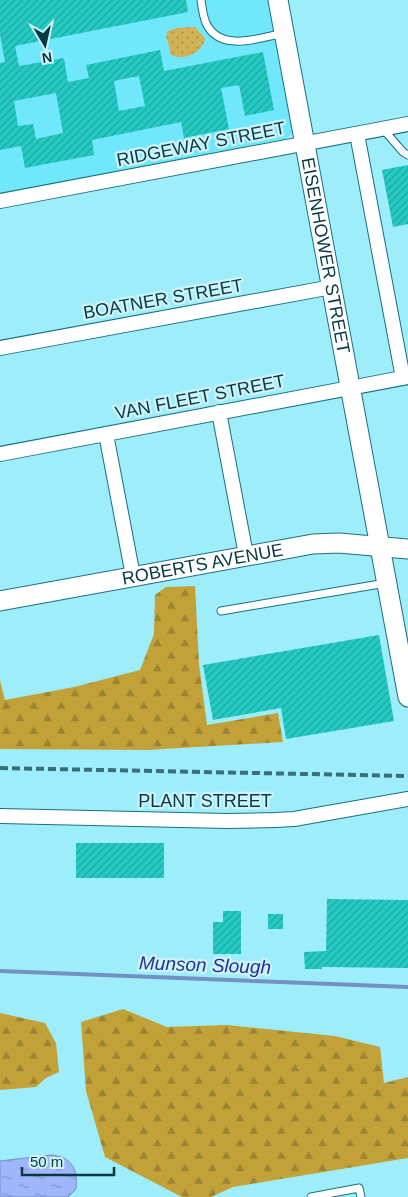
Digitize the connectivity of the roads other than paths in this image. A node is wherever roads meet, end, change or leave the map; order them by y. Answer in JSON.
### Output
{"nodes":[{"id":1,"x":201,"y":0,"type":"edge"},
{"id":2,"x":278,"y":0,"type":"edge"},
{"id":3,"x":284,"y":33,"type":"junction"},
{"id":4,"x":408,"y":124,"type":"edge"},
{"id":5,"x":383,"y":129,"type":"junction"},
{"id":6,"x":357,"y":134,"type":"junction"},
{"id":7,"x":304,"y":144,"type":"junction"},
{"id":8,"x":408,"y":155,"type":"edge"},
{"id":9,"x":0,"y":201,"type":"edge"},
{"id":10,"x":332,"y":287,"type":"junction"},
{"id":11,"x":0,"y":348,"type":"edge"},
{"id":12,"x":405,"y":378,"type":"edge"},
{"id":13,"x":350,"y":388,"type":"junction"},
{"id":14,"x":219,"y":412,"type":"junction"},
{"id":15,"x":106,"y":434,"type":"junction"},
{"id":16,"x":0,"y":454,"type":"edge"},
{"id":17,"x":373,"y":510,"type":"junction"},
{"id":18,"x":339,"y":543,"type":"junction"},
{"id":19,"x":380,"y":547,"type":"junction"},
{"id":20,"x":408,"y":550,"type":"edge"},
{"id":21,"x":246,"y":555,"type":"junction"},
{"id":22,"x":132,"y":576,"type":"junction"},
{"id":23,"x":387,"y":583,"type":"junction"},
{"id":24,"x":1,"y":598,"type":"edge"},
{"id":25,"x":221,"y":611,"type":"dead end"},
{"id":26,"x":408,"y":697,"type":"edge"},
{"id":27,"x":408,"y":799,"type":"edge"},
{"id":28,"x":0,"y":816,"type":"edge"},
{"id":29,"x":310,"y":1197,"type":"edge"},
{"id":30,"x":361,"y":1197,"type":"edge"}],
"edges":[{"from":1,"to":3,"type":"lane"},
{"from":2,"to":3,"type":"street","name":"EISENHOWER STREET"},
{"from":3,"to":7,"type":"street","name":"EISENHOWER STREET"},
{"from":4,"to":5,"type":"street","name":"RIDGEWAY STREET"},
{"from":5,"to":6,"type":"street","name":"RIDGEWAY STREET"},
{"from":5,"to":8,"type":"lane"},
{"from":6,"to":7,"type":"street","name":"RIDGEWAY STREET"},
{"from":6,"to":12,"type":"street"},
{"from":7,"to":9,"type":"street","name":"RIDGEWAY STREET"},
{"from":7,"to":10,"type":"street","name":"EISENHOWER STREET"},
{"from":10,"to":11,"type":"street","name":"BOATNER STREET"},
{"from":10,"to":13,"type":"street","name":"EISENHOWER STREET"},
{"from":12,"to":13,"type":"street","name":"VAN FLEET STREET"},
{"from":13,"to":14,"type":"street","name":"VAN FLEET STREET"},
{"from":13,"to":17,"type":"street","name":"EISENHOWER STREET"},
{"from":14,"to":15,"type":"street","name":"VAN FLEET STREET"},
{"from":14,"to":21,"type":"street"},
{"from":15,"to":16,"type":"street","name":"VAN FLEET STREET"},
{"from":15,"to":22,"type":"street"},
{"from":17,"to":18,"type":"street"},
{"from":17,"to":19,"type":"street","name":"EISENHOWER STREET"},
{"from":18,"to":19,"type":"street","name":"ROBERTS AVENUE"},
{"from":18,"to":21,"type":"street","name":"ROBERTS AVENUE"},
{"from":19,"to":20,"type":"street","name":"ROBERTS AVENUE"},
{"from":19,"to":23,"type":"street","name":"EISENHOWER STREET"},
{"from":21,"to":22,"type":"street","name":"ROBERTS AVENUE"},
{"from":22,"to":24,"type":"street","name":"ROBERTS AVENUE"},
{"from":23,"to":25,"type":"lane"},
{"from":23,"to":26,"type":"street","name":"EISENHOWER STREET"},
{"from":27,"to":28,"type":"street","name":"PLANT STREET"},
{"from":29,"to":30,"type":"lane"}]}
